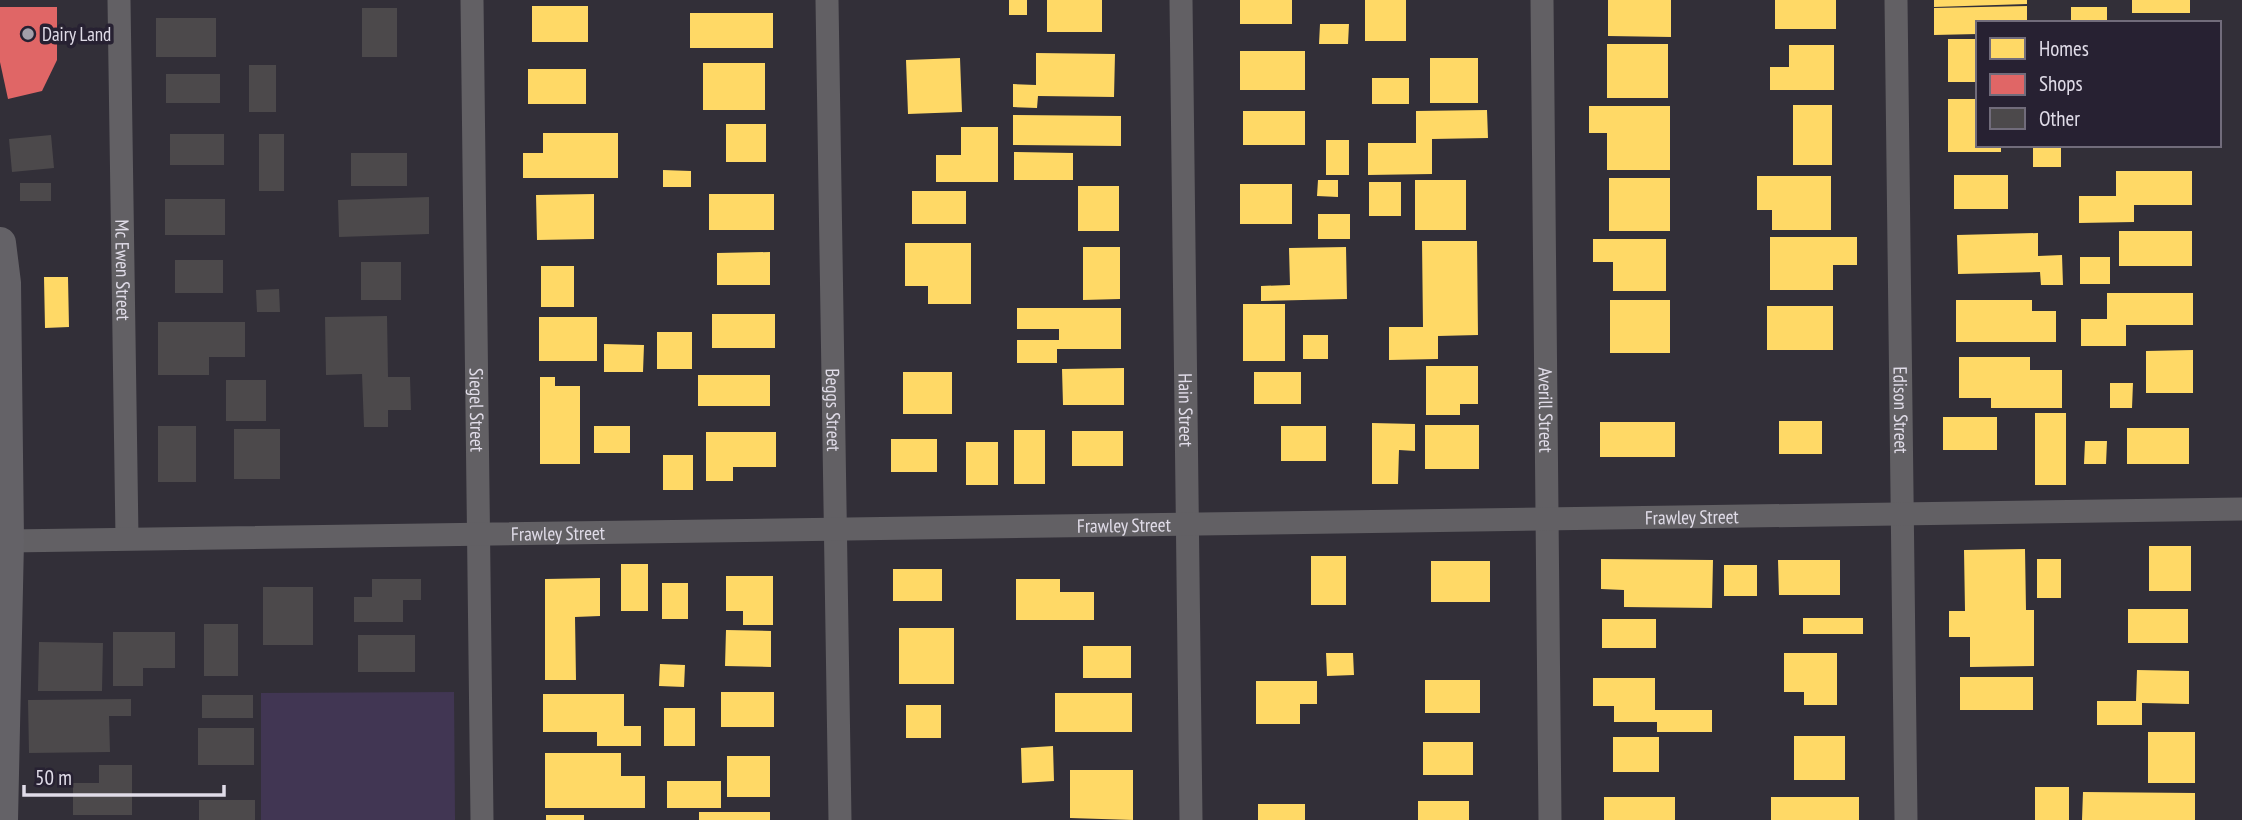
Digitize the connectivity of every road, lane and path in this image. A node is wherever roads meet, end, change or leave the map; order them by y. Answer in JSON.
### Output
{"nodes":[{"id":1,"x":119,"y":0,"type":"edge"},
{"id":2,"x":472,"y":0,"type":"edge"},
{"id":3,"x":827,"y":0,"type":"edge"},
{"id":4,"x":1181,"y":0,"type":"edge"},
{"id":5,"x":1542,"y":0,"type":"edge"},
{"id":6,"x":1896,"y":0,"type":"edge"},
{"id":7,"x":0,"y":243,"type":"edge"},
{"id":8,"x":2242,"y":509,"type":"edge"},
{"id":9,"x":1905,"y":514,"type":"junction"},
{"id":10,"x":1548,"y":519,"type":"junction"},
{"id":11,"x":1187,"y":525,"type":"junction"},
{"id":12,"x":836,"y":531,"type":"junction"},
{"id":13,"x":480,"y":533,"type":"junction"},
{"id":14,"x":127,"y":538,"type":"junction"},
{"id":15,"x":8,"y":541,"type":"junction"},
{"id":16,"x":2,"y":820,"type":"edge"},
{"id":17,"x":482,"y":820,"type":"edge"},
{"id":18,"x":840,"y":820,"type":"edge"},
{"id":19,"x":1191,"y":820,"type":"edge"},
{"id":20,"x":1550,"y":820,"type":"edge"},
{"id":21,"x":1906,"y":820,"type":"edge"}],
"edges":[{"from":1,"to":14,"type":"street","name":"Mc Ewen Street"},
{"from":2,"to":13,"type":"street","name":"Siegel Street"},
{"from":3,"to":12,"type":"street","name":"Beggs Street"},
{"from":4,"to":11,"type":"street","name":"Hain Street"},
{"from":5,"to":10,"type":"street","name":"Averill Street"},
{"from":6,"to":9,"type":"street","name":"Edison Street"},
{"from":7,"to":15,"type":"main road"},
{"from":8,"to":9,"type":"street","name":"Frawley Street"},
{"from":9,"to":10,"type":"street","name":"Frawley Street"},
{"from":9,"to":21,"type":"street","name":"Edison Street"},
{"from":10,"to":11,"type":"street","name":"Frawley Street"},
{"from":10,"to":20,"type":"street","name":"Averill Street"},
{"from":11,"to":12,"type":"street","name":"Frawley Street"},
{"from":11,"to":19,"type":"street","name":"Hain Street"},
{"from":12,"to":13,"type":"street","name":"Frawley Street"},
{"from":12,"to":18,"type":"street","name":"Beggs Street"},
{"from":13,"to":14,"type":"street","name":"Frawley Street"},
{"from":13,"to":17,"type":"street","name":"Siegel Street"},
{"from":14,"to":15,"type":"street","name":"Frawley Street"},
{"from":15,"to":16,"type":"main road"}]}
